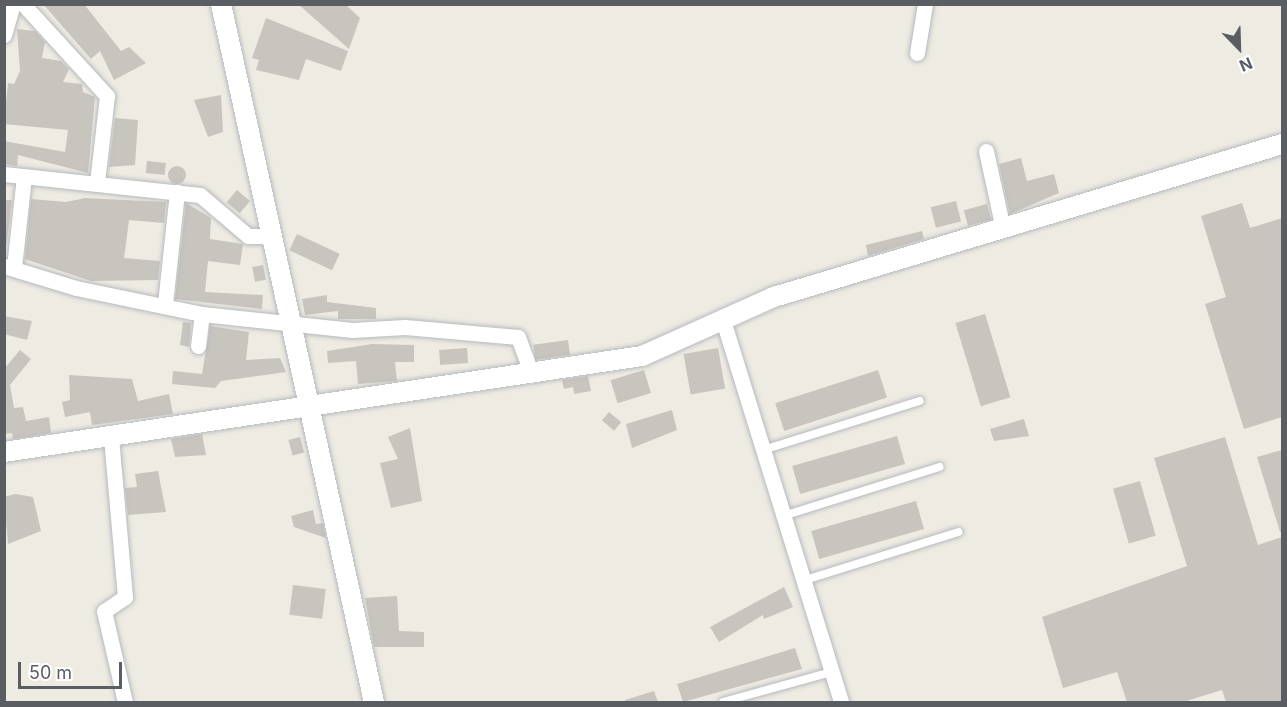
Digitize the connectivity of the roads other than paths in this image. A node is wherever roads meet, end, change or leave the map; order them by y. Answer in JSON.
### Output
{"nodes":[{"id":1,"x":13,"y":4,"type":"edge"},
{"id":2,"x":22,"y":4,"type":"edge"},
{"id":3,"x":221,"y":4,"type":"edge"},
{"id":4,"x":925,"y":4,"type":"edge"},
{"id":5,"x":4,"y":35,"type":"edge"},
{"id":6,"x":917,"y":53,"type":"dead end"},
{"id":7,"x":1282,"y":144,"type":"edge"},
{"id":8,"x":986,"y":151,"type":"dead end"},
{"id":9,"x":4,"y":174,"type":"edge"},
{"id":10,"x":24,"y":177,"type":"junction"},
{"id":11,"x":97,"y":183,"type":"junction"},
{"id":12,"x":177,"y":192,"type":"junction"},
{"id":13,"x":1003,"y":228,"type":"junction"},
{"id":14,"x":274,"y":236,"type":"junction"},
{"id":15,"x":9,"y":266,"type":"edge"},
{"id":16,"x":165,"y":304,"type":"junction"},
{"id":17,"x":202,"y":314,"type":"junction"},
{"id":18,"x":722,"y":317,"type":"junction"},
{"id":19,"x":291,"y":322,"type":"junction"},
{"id":20,"x":198,"y":346,"type":"dead end"},
{"id":21,"x":532,"y":375,"type":"junction"},
{"id":22,"x":919,"y":401,"type":"dead end"},
{"id":23,"x":312,"y":405,"type":"junction"},
{"id":24,"x":111,"y":436,"type":"junction"},
{"id":25,"x":762,"y":450,"type":"junction"},
{"id":26,"x":4,"y":452,"type":"edge"},
{"id":27,"x":939,"y":467,"type":"dead end"},
{"id":28,"x":782,"y":516,"type":"junction"},
{"id":29,"x":958,"y":532,"type":"dead end"},
{"id":30,"x":802,"y":581,"type":"junction"},
{"id":31,"x":831,"y":672,"type":"junction"},
{"id":32,"x":125,"y":702,"type":"edge"},
{"id":33,"x":374,"y":702,"type":"edge"},
{"id":34,"x":723,"y":702,"type":"edge"},
{"id":35,"x":841,"y":702,"type":"edge"}],
"edges":[{"from":1,"to":5,"type":"street"},
{"from":2,"to":11,"type":"street"},
{"from":3,"to":14,"type":"street"},
{"from":4,"to":6,"type":"street"},
{"from":7,"to":13,"type":"street"},
{"from":8,"to":13,"type":"street"},
{"from":9,"to":10,"type":"street"},
{"from":10,"to":11,"type":"street"},
{"from":10,"to":15,"type":"street"},
{"from":11,"to":12,"type":"street"},
{"from":12,"to":14,"type":"street"},
{"from":12,"to":16,"type":"street"},
{"from":13,"to":18,"type":"street"},
{"from":14,"to":19,"type":"street"},
{"from":15,"to":16,"type":"street"},
{"from":16,"to":17,"type":"street"},
{"from":17,"to":19,"type":"street"},
{"from":17,"to":20,"type":"street"},
{"from":18,"to":21,"type":"street"},
{"from":18,"to":25,"type":"street"},
{"from":19,"to":21,"type":"street"},
{"from":19,"to":23,"type":"street"},
{"from":21,"to":23,"type":"street"},
{"from":22,"to":25,"type":"lane"},
{"from":23,"to":24,"type":"street"},
{"from":23,"to":33,"type":"street"},
{"from":24,"to":26,"type":"street"},
{"from":24,"to":32,"type":"street"},
{"from":25,"to":28,"type":"street"},
{"from":27,"to":28,"type":"lane"},
{"from":28,"to":30,"type":"street"},
{"from":29,"to":30,"type":"lane"},
{"from":30,"to":31,"type":"street"},
{"from":31,"to":34,"type":"lane"},
{"from":31,"to":35,"type":"street"}]}
